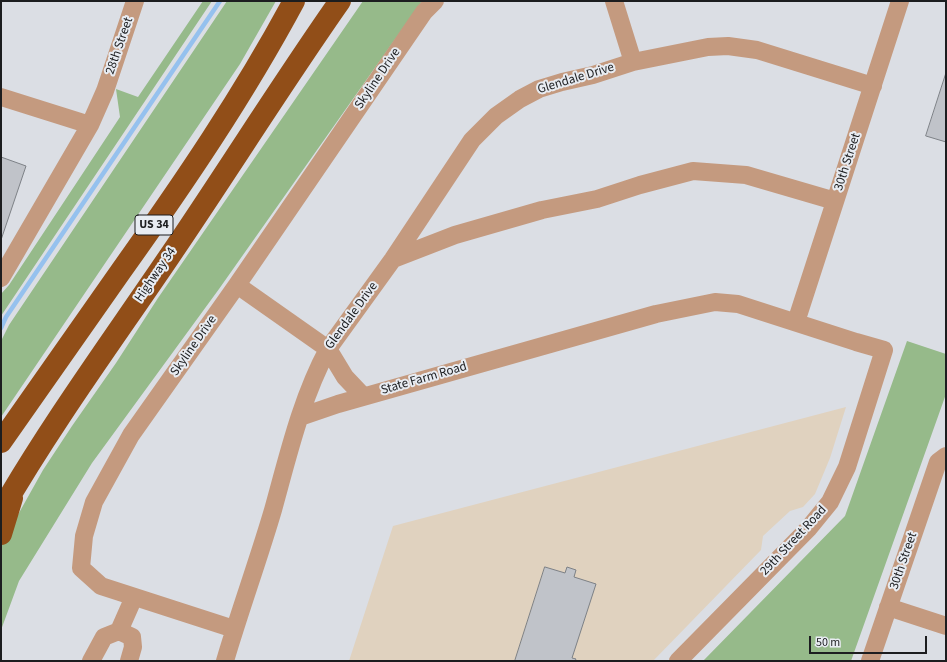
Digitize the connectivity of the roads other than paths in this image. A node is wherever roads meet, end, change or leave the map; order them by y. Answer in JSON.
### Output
{"nodes":[{"id":1,"x":135,"y":1,"type":"edge"},
{"id":2,"x":294,"y":1,"type":"edge"},
{"id":3,"x":330,"y":1,"type":"edge"},
{"id":4,"x":340,"y":1,"type":"edge"},
{"id":5,"x":435,"y":1,"type":"edge"},
{"id":6,"x":614,"y":1,"type":"edge"},
{"id":7,"x":900,"y":1,"type":"edge"},
{"id":8,"x":304,"y":51,"type":"junction"},
{"id":9,"x":633,"y":62,"type":"junction"},
{"id":10,"x":873,"y":86,"type":"junction"},
{"id":11,"x":1,"y":97,"type":"edge"},
{"id":12,"x":90,"y":125,"type":"junction"},
{"id":13,"x":835,"y":201,"type":"junction"},
{"id":14,"x":393,"y":259,"type":"junction"},
{"id":15,"x":1,"y":278,"type":"edge"},
{"id":16,"x":237,"y":285,"type":"junction"},
{"id":17,"x":796,"y":322,"type":"junction"},
{"id":18,"x":328,"y":349,"type":"junction"},
{"id":19,"x":884,"y":350,"type":"joint"},
{"id":20,"x":363,"y":396,"type":"junction"},
{"id":21,"x":300,"y":418,"type":"junction"},
{"id":22,"x":1,"y":442,"type":"edge"},
{"id":23,"x":942,"y":459,"type":"edge"},
{"id":24,"x":16,"y":486,"type":"junction"},
{"id":25,"x":1,"y":511,"type":"edge"},
{"id":26,"x":1,"y":534,"type":"edge"},
{"id":27,"x":134,"y":597,"type":"junction"},
{"id":28,"x":888,"y":607,"type":"junction"},
{"id":29,"x":946,"y":626,"type":"edge"},
{"id":30,"x":234,"y":629,"type":"junction"},
{"id":31,"x":120,"y":631,"type":"junction"},
{"id":32,"x":91,"y":661,"type":"edge"},
{"id":33,"x":129,"y":661,"type":"edge"},
{"id":34,"x":225,"y":661,"type":"edge"},
{"id":35,"x":678,"y":661,"type":"edge"},
{"id":36,"x":870,"y":661,"type":"edge"}],
"edges":[{"from":1,"to":12,"type":"street","name":"28th Street"},
{"from":2,"to":22,"type":"highway","number":"US 34"},
{"from":3,"to":8,"type":"highway"},
{"from":4,"to":8,"type":"highway","name":"Highway 34","number":"US 34"},
{"from":5,"to":16,"type":"street","name":"Skyline Drive"},
{"from":6,"to":9,"type":"street"},
{"from":7,"to":10,"type":"street","name":"30th Street"},
{"from":8,"to":24,"type":"highway","name":"Highway 34","number":"US 34"},
{"from":9,"to":10,"type":"street","name":"Glendale Drive"},
{"from":9,"to":14,"type":"street","name":"Glendale Drive"},
{"from":10,"to":13,"type":"street","name":"30th Street"},
{"from":11,"to":12,"type":"street"},
{"from":12,"to":15,"type":"street","name":"28th Street"},
{"from":13,"to":14,"type":"street"},
{"from":13,"to":17,"type":"street","name":"30th Street"},
{"from":14,"to":18,"type":"street","name":"Glendale Drive"},
{"from":16,"to":18,"type":"street"},
{"from":16,"to":27,"type":"street","name":"Skyline Drive"},
{"from":17,"to":19,"type":"street","name":"State Farm Road"},
{"from":17,"to":20,"type":"street","name":"State Farm Road"},
{"from":18,"to":20,"type":"street"},
{"from":18,"to":21,"type":"street","name":"Glendale Drive"},
{"from":19,"to":35,"type":"street","name":"29th Street Road"},
{"from":20,"to":21,"type":"street","name":"State Farm Road"},
{"from":21,"to":30,"type":"street"},
{"from":23,"to":28,"type":"street","name":"30th Street"},
{"from":24,"to":25,"type":"highway","name":"Highway 34","number":"US 34"},
{"from":24,"to":26,"type":"highway"},
{"from":27,"to":30,"type":"street","name":"Skyline Drive"},
{"from":27,"to":31,"type":"street"},
{"from":28,"to":29,"type":"street"},
{"from":28,"to":36,"type":"street","name":"30th Street"},
{"from":30,"to":34,"type":"street"},
{"from":31,"to":32,"type":"street"},
{"from":31,"to":33,"type":"street"}]}
